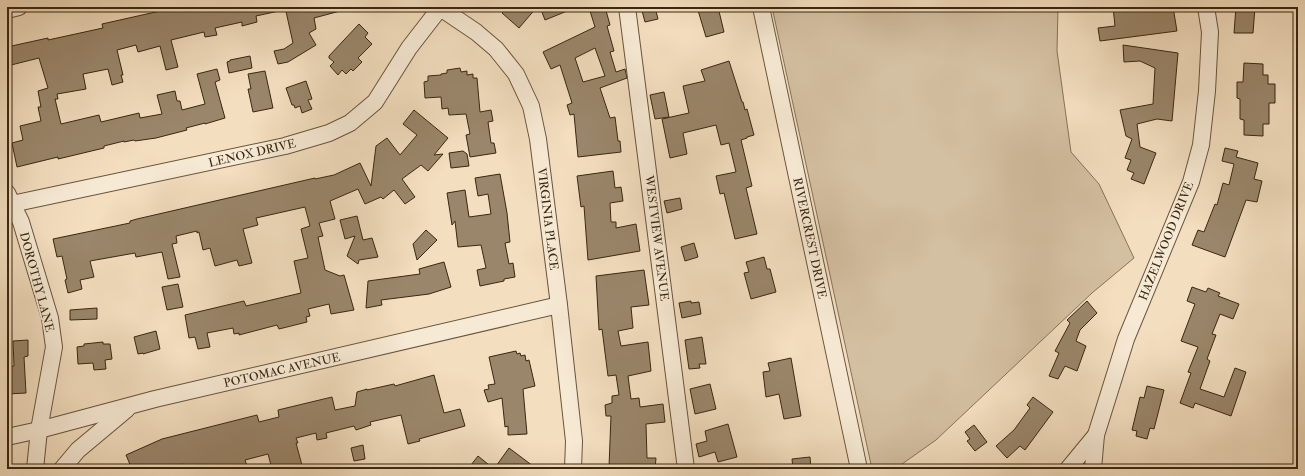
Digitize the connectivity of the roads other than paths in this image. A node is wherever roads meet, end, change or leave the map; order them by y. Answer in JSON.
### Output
{"nodes":[{"id":1,"x":19,"y":7,"type":"edge"},
{"id":2,"x":440,"y":7,"type":"edge"},
{"id":3,"x":627,"y":7,"type":"edge"},
{"id":4,"x":761,"y":7,"type":"edge"},
{"id":5,"x":1206,"y":7,"type":"edge"},
{"id":6,"x":7,"y":10,"type":"edge"},
{"id":7,"x":9,"y":200,"type":"edge"},
{"id":8,"x":559,"y":305,"type":"junction"},
{"id":9,"x":129,"y":406,"type":"junction"},
{"id":10,"x":39,"y":430,"type":"junction"},
{"id":11,"x":1096,"y":435,"type":"junction"},
{"id":12,"x":7,"y":437,"type":"edge"},
{"id":13,"x":35,"y":469,"type":"edge"},
{"id":14,"x":62,"y":469,"type":"edge"},
{"id":15,"x":573,"y":469,"type":"edge"},
{"id":16,"x":686,"y":469,"type":"edge"},
{"id":17,"x":859,"y":469,"type":"edge"},
{"id":18,"x":1068,"y":469,"type":"edge"},
{"id":19,"x":1092,"y":469,"type":"edge"}],
"edges":[{"from":1,"to":6,"type":"street"},
{"from":2,"to":7,"type":"street","name":"LENOX DRIVE"},
{"from":2,"to":8,"type":"street","name":"VIRGINIA PLACE"},
{"from":3,"to":16,"type":"street","name":"WESTVIEW AVENUE"},
{"from":4,"to":17,"type":"street","name":"RIVERCREST DRIVE"},
{"from":5,"to":11,"type":"street","name":"HAZELWOOD DRIVE"},
{"from":7,"to":10,"type":"street","name":"DOROTHY LANE"},
{"from":8,"to":9,"type":"street","name":"POTOMAC AVENUE"},
{"from":8,"to":15,"type":"street","name":"VIRGINIA PLACE"},
{"from":9,"to":10,"type":"street","name":"POTOMAC AVENUE"},
{"from":9,"to":14,"type":"street"},
{"from":10,"to":12,"type":"street","name":"POTOMAC AVENUE"},
{"from":10,"to":13,"type":"street","name":"DOROTHY LANE"},
{"from":11,"to":18,"type":"street"},
{"from":11,"to":19,"type":"street","name":"HAZELWOOD DRIVE"}]}
